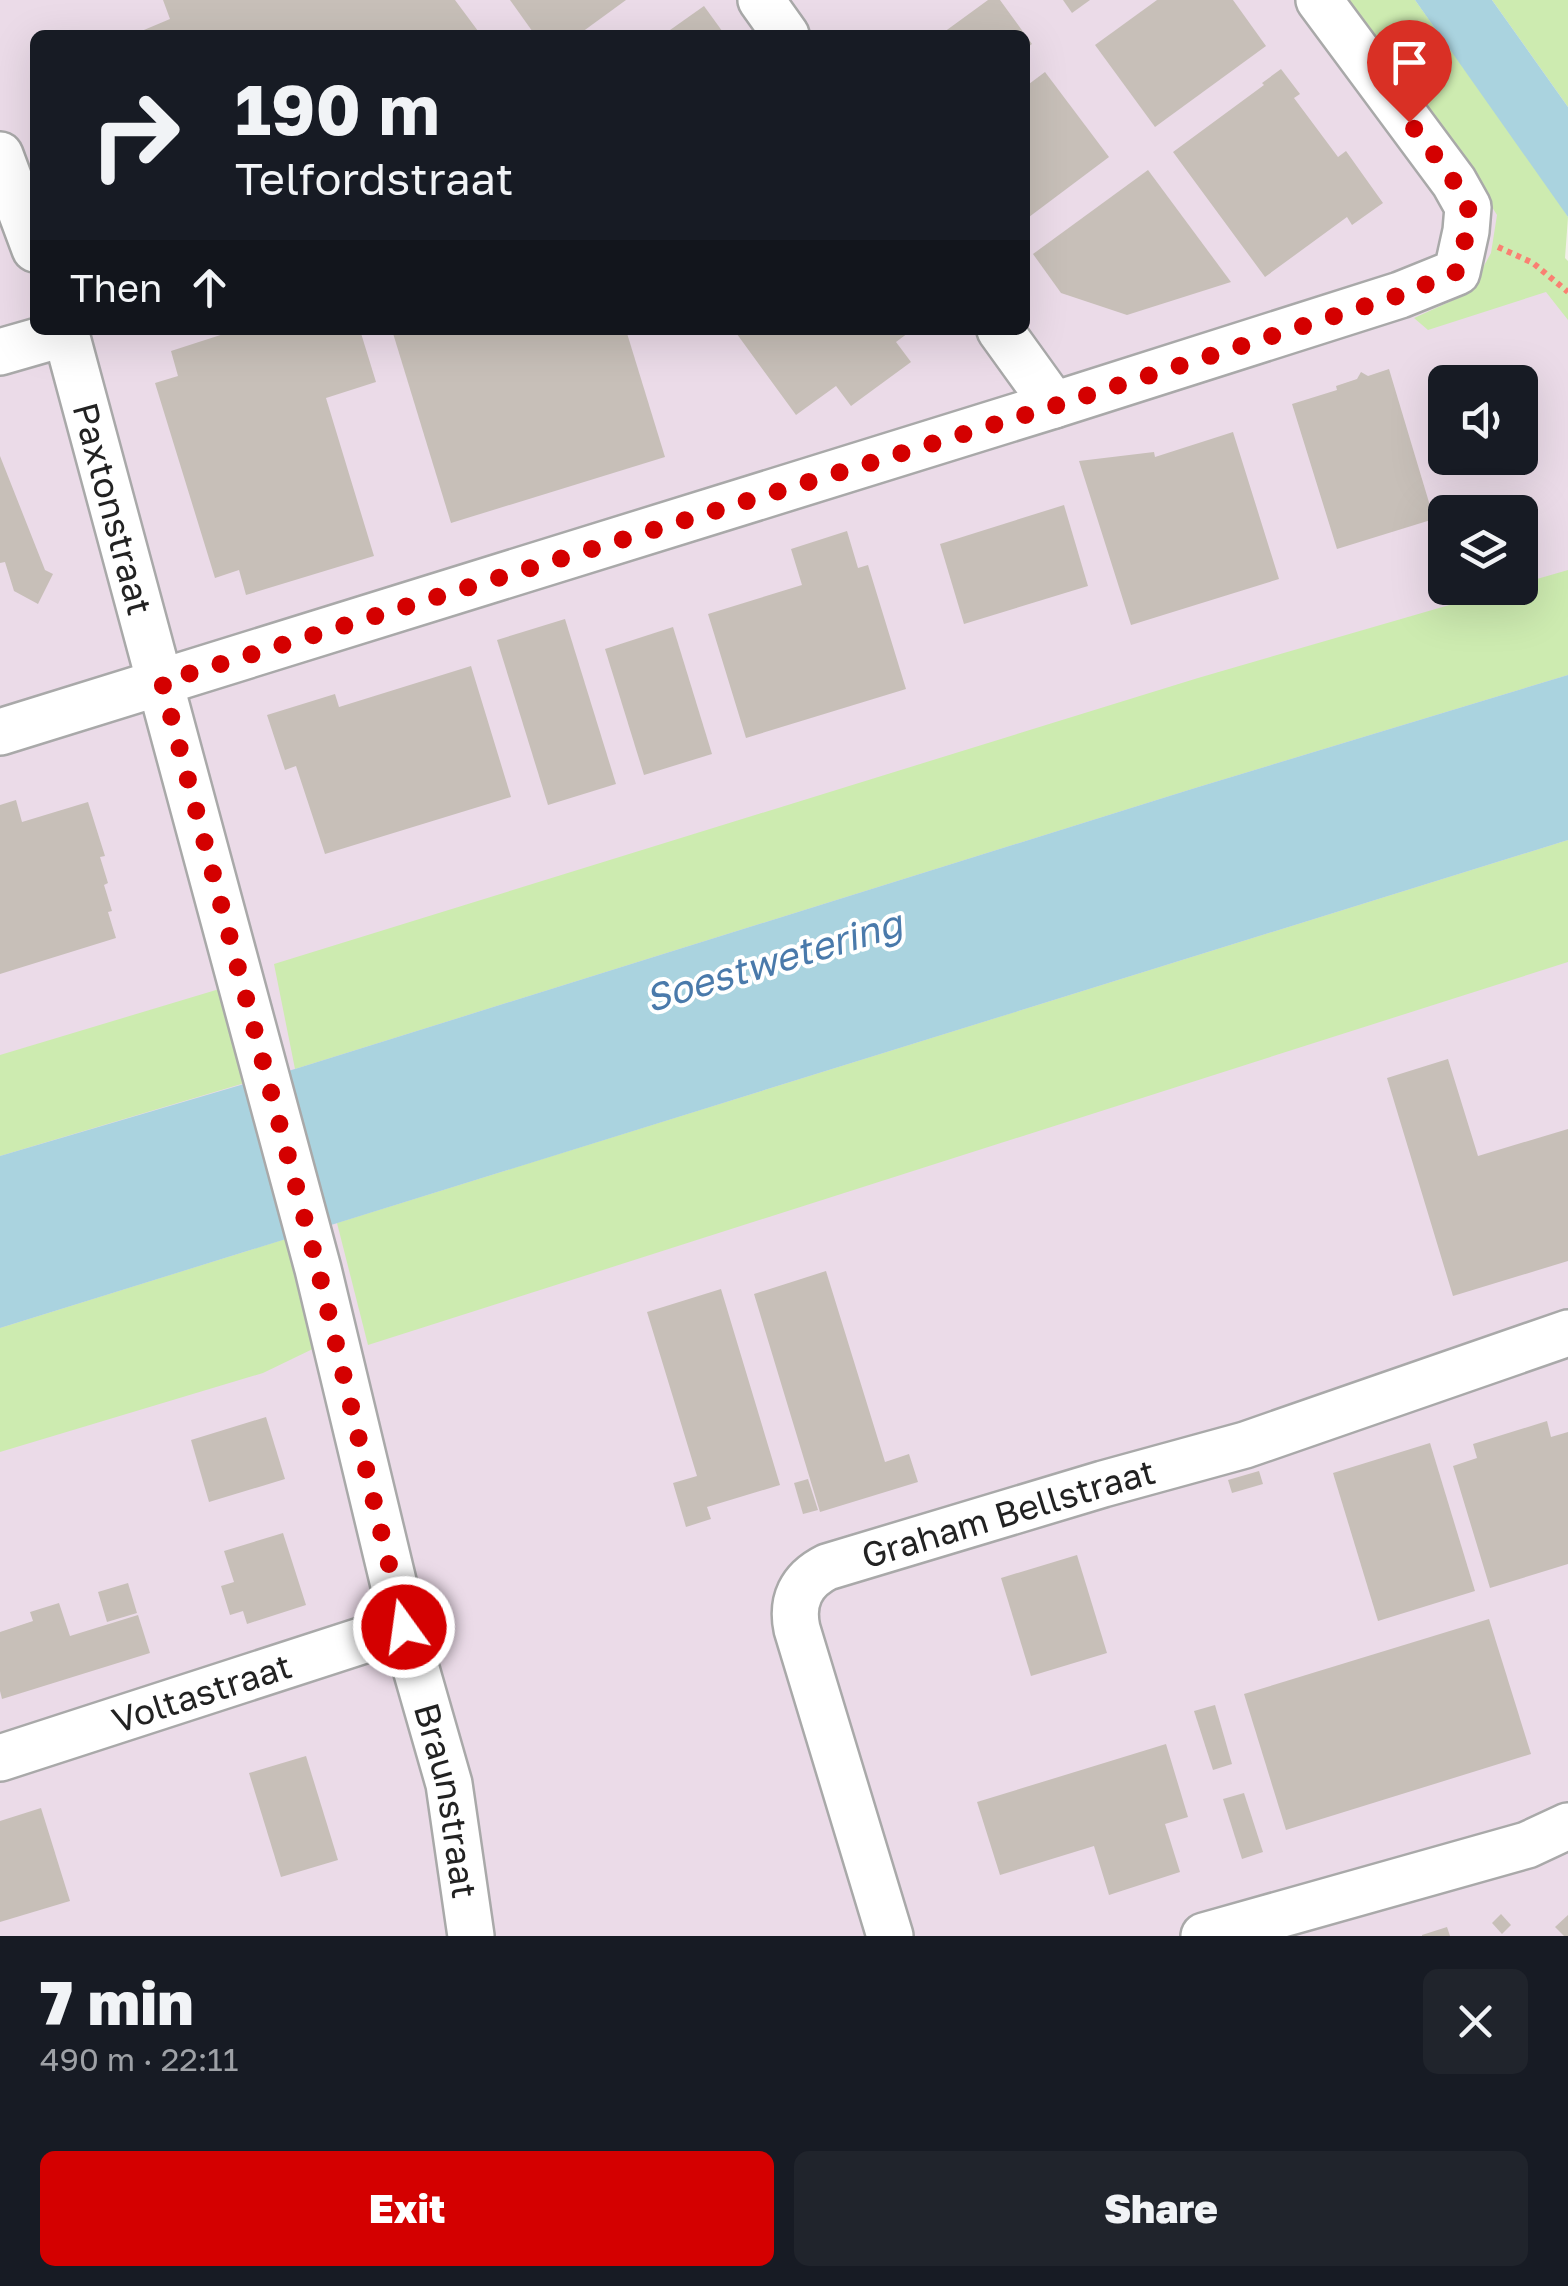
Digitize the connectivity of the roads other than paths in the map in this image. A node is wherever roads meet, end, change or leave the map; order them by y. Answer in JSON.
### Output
{"nodes":[{"id":1,"x":761,"y":0,"type":"edge"},
{"id":2,"x":1320,"y":0,"type":"edge"},
{"id":3,"x":782,"y":30,"type":"edge"},
{"id":4,"x":0,"y":155,"type":"edge"},
{"id":5,"x":30,"y":235,"type":"edge"},
{"id":6,"x":53,"y":335,"type":"edge"},
{"id":7,"x":67,"y":335,"type":"edge"},
{"id":8,"x":1004,"y":335,"type":"edge"},
{"id":9,"x":0,"y":352,"type":"edge"},
{"id":10,"x":1054,"y":406,"type":"junction"},
{"id":11,"x":162,"y":682,"type":"junction"},
{"id":12,"x":0,"y":732,"type":"edge"},
{"id":13,"x":1568,"y":1332,"type":"edge"},
{"id":14,"x":404,"y":1627,"type":"junction"},
{"id":15,"x":0,"y":1758,"type":"edge"},
{"id":16,"x":1568,"y":1826,"type":"edge"},
{"id":17,"x":1276,"y":1926,"type":"edge"},
{"id":18,"x":471,"y":1936,"type":"edge"},
{"id":19,"x":890,"y":1936,"type":"edge"},
{"id":20,"x":1204,"y":1936,"type":"edge"}],
"edges":[{"from":1,"to":3,"type":"street"},
{"from":2,"to":10,"type":"street"},
{"from":4,"to":5,"type":"street"},
{"from":6,"to":9,"type":"street","name":"Paxtonstraat"},
{"from":7,"to":11,"type":"street","name":"Paxtonstraat"},
{"from":8,"to":10,"type":"street"},
{"from":10,"to":11,"type":"street"},
{"from":11,"to":12,"type":"street"},
{"from":11,"to":14,"type":"street","name":"Braunstraat"},
{"from":13,"to":19,"type":"street","name":"Graham Bellstraat"},
{"from":14,"to":15,"type":"street","name":"Voltastraat"},
{"from":14,"to":18,"type":"street","name":"Braunstraat"},
{"from":16,"to":17,"type":"street"},
{"from":17,"to":20,"type":"street"}]}
